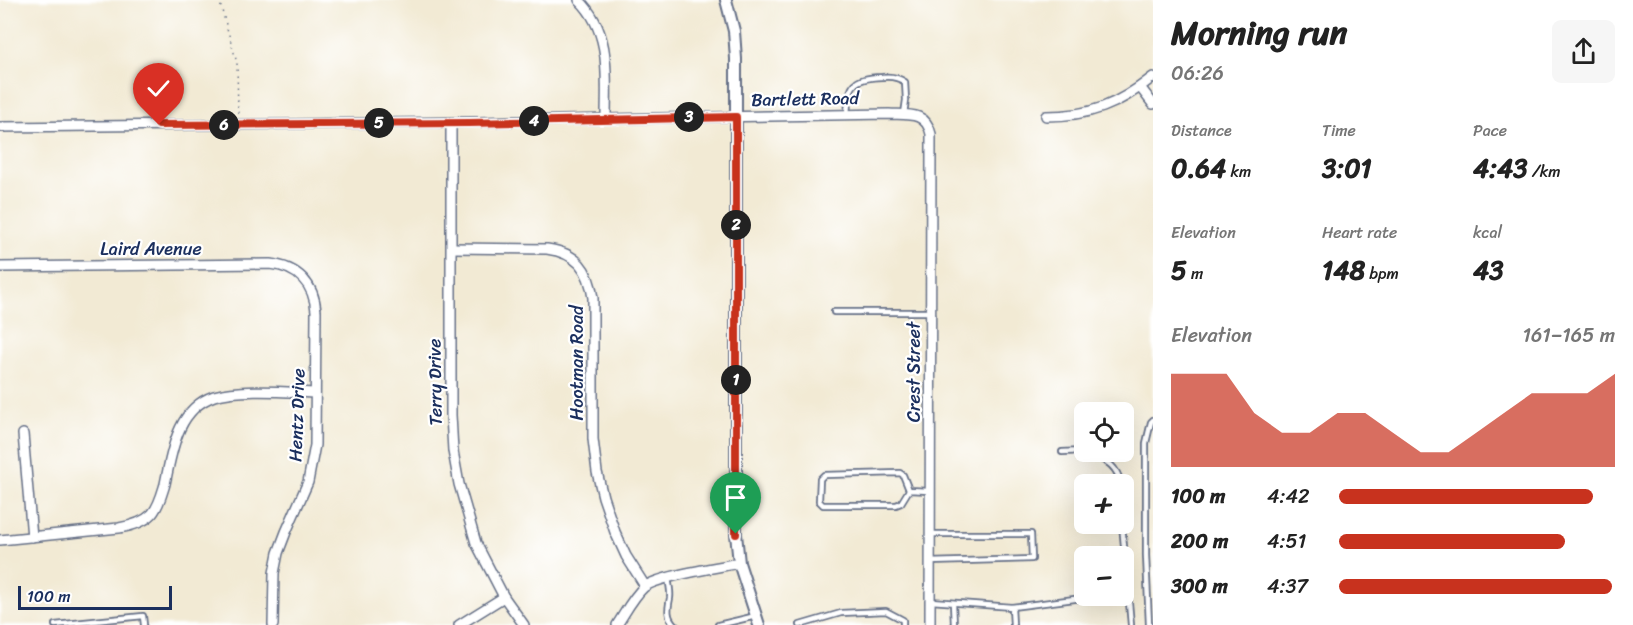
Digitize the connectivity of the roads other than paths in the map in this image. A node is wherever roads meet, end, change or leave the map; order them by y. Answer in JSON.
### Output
{"nodes":[{"id":1,"x":579,"y":0,"type":"edge"},
{"id":2,"x":726,"y":0,"type":"edge"},
{"id":3,"x":1153,"y":77,"type":"edge"},
{"id":4,"x":1140,"y":87,"type":"junction"},
{"id":5,"x":1153,"y":104,"type":"edge"},
{"id":6,"x":904,"y":114,"type":"junction"},
{"id":7,"x":847,"y":115,"type":"junction"},
{"id":8,"x":1046,"y":116,"type":"dead end"},
{"id":9,"x":736,"y":117,"type":"junction"},
{"id":10,"x":606,"y":118,"type":"junction"},
{"id":11,"x":925,"y":120,"type":"joint"},
{"id":12,"x":452,"y":123,"type":"junction"},
{"id":13,"x":0,"y":127,"type":"edge"},
{"id":14,"x":452,"y":248,"type":"junction"},
{"id":15,"x":0,"y":267,"type":"edge"},
{"id":16,"x":300,"y":275,"type":"joint"},
{"id":17,"x":834,"y":312,"type":"dead end"},
{"id":18,"x":931,"y":312,"type":"junction"},
{"id":19,"x":315,"y":393,"type":"junction"},
{"id":20,"x":1153,"y":420,"type":"edge"},
{"id":21,"x":23,"y":434,"type":"dead end"},
{"id":22,"x":1062,"y":452,"type":"dead end"},
{"id":23,"x":1074,"y":452,"type":"edge"},
{"id":24,"x":1107,"y":462,"type":"edge"},
{"id":25,"x":1118,"y":474,"type":"edge"},
{"id":26,"x":909,"y":490,"type":"junction"},
{"id":27,"x":930,"y":490,"type":"junction"},
{"id":28,"x":929,"y":534,"type":"junction"},
{"id":29,"x":32,"y":537,"type":"junction"},
{"id":30,"x":0,"y":540,"type":"edge"},
{"id":31,"x":929,"y":562,"type":"junction"},
{"id":32,"x":739,"y":563,"type":"junction"},
{"id":33,"x":668,"y":578,"type":"junction"},
{"id":34,"x":645,"y":586,"type":"junction"},
{"id":35,"x":504,"y":597,"type":"junction"},
{"id":36,"x":1074,"y":599,"type":"edge"},
{"id":37,"x":930,"y":601,"type":"junction"},
{"id":38,"x":953,"y":603,"type":"junction"},
{"id":39,"x":1128,"y":606,"type":"edge"},
{"id":40,"x":1012,"y":607,"type":"junction"},
{"id":41,"x":757,"y":620,"type":"edge"},
{"id":42,"x":55,"y":625,"type":"edge"},
{"id":43,"x":144,"y":625,"type":"edge"},
{"id":44,"x":273,"y":625,"type":"edge"},
{"id":45,"x":459,"y":625,"type":"edge"},
{"id":46,"x":524,"y":625,"type":"edge"},
{"id":47,"x":617,"y":625,"type":"edge"},
{"id":48,"x":675,"y":625,"type":"edge"},
{"id":49,"x":718,"y":625,"type":"edge"},
{"id":50,"x":802,"y":625,"type":"edge"},
{"id":51,"x":903,"y":625,"type":"edge"},
{"id":52,"x":930,"y":625,"type":"edge"},
{"id":53,"x":954,"y":625,"type":"edge"},
{"id":54,"x":1012,"y":625,"type":"edge"},
{"id":55,"x":1131,"y":625,"type":"edge"},
{"id":56,"x":1149,"y":625,"type":"edge"}],
"edges":[{"from":1,"to":10,"type":"street"},
{"from":2,"to":9,"type":"street"},
{"from":3,"to":4,"type":"street"},
{"from":4,"to":5,"type":"street"},
{"from":4,"to":8,"type":"street"},
{"from":6,"to":7,"type":"street","name":"Bartlett Road"},
{"from":6,"to":7,"type":"lane"},
{"from":6,"to":11,"type":"street","name":"Bartlett Road"},
{"from":7,"to":9,"type":"street","name":"Bartlett Road"},
{"from":9,"to":10,"type":"street","name":"Bartlett Road"},
{"from":9,"to":32,"type":"street"},
{"from":10,"to":12,"type":"street","name":"Bartlett Road"},
{"from":11,"to":18,"type":"street","name":"Crest Street"},
{"from":12,"to":13,"type":"street","name":"Bartlett Road"},
{"from":12,"to":14,"type":"street","name":"Terry Drive"},
{"from":14,"to":34,"type":"street","name":"Hootman Road"},
{"from":14,"to":35,"type":"street","name":"Terry Drive"},
{"from":15,"to":16,"type":"street","name":"Laird Avenue"},
{"from":16,"to":19,"type":"street","name":"Hentz Drive"},
{"from":17,"to":18,"type":"lane"},
{"from":18,"to":27,"type":"street","name":"Crest Street"},
{"from":19,"to":29,"type":"street"},
{"from":19,"to":44,"type":"street","name":"Hentz Drive"},
{"from":20,"to":56,"type":"lane"},
{"from":21,"to":29,"type":"street"},
{"from":22,"to":23,"type":"lane"},
{"from":24,"to":25,"type":"lane"},
{"from":26,"to":26,"type":"lane"},
{"from":26,"to":27,"type":"lane"},
{"from":27,"to":28,"type":"street","name":"Crest Street"},
{"from":28,"to":31,"type":"street","name":"Crest Street"},
{"from":28,"to":31,"type":"lane"},
{"from":29,"to":30,"type":"street"},
{"from":31,"to":37,"type":"street","name":"Crest Street"},
{"from":32,"to":33,"type":"street"},
{"from":32,"to":41,"type":"street"},
{"from":33,"to":34,"type":"street"},
{"from":33,"to":48,"type":"lane"},
{"from":34,"to":47,"type":"street"},
{"from":35,"to":45,"type":"street"},
{"from":35,"to":46,"type":"street","name":"Terry Drive"},
{"from":36,"to":40,"type":"lane"},
{"from":37,"to":38,"type":"lane"},
{"from":37,"to":52,"type":"street","name":"Crest Street"},
{"from":38,"to":40,"type":"lane"},
{"from":38,"to":53,"type":"lane"},
{"from":39,"to":55,"type":"lane"},
{"from":40,"to":54,"type":"lane"},
{"from":41,"to":49,"type":"lane"},
{"from":42,"to":43,"type":"lane"},
{"from":50,"to":51,"type":"lane"}]}
